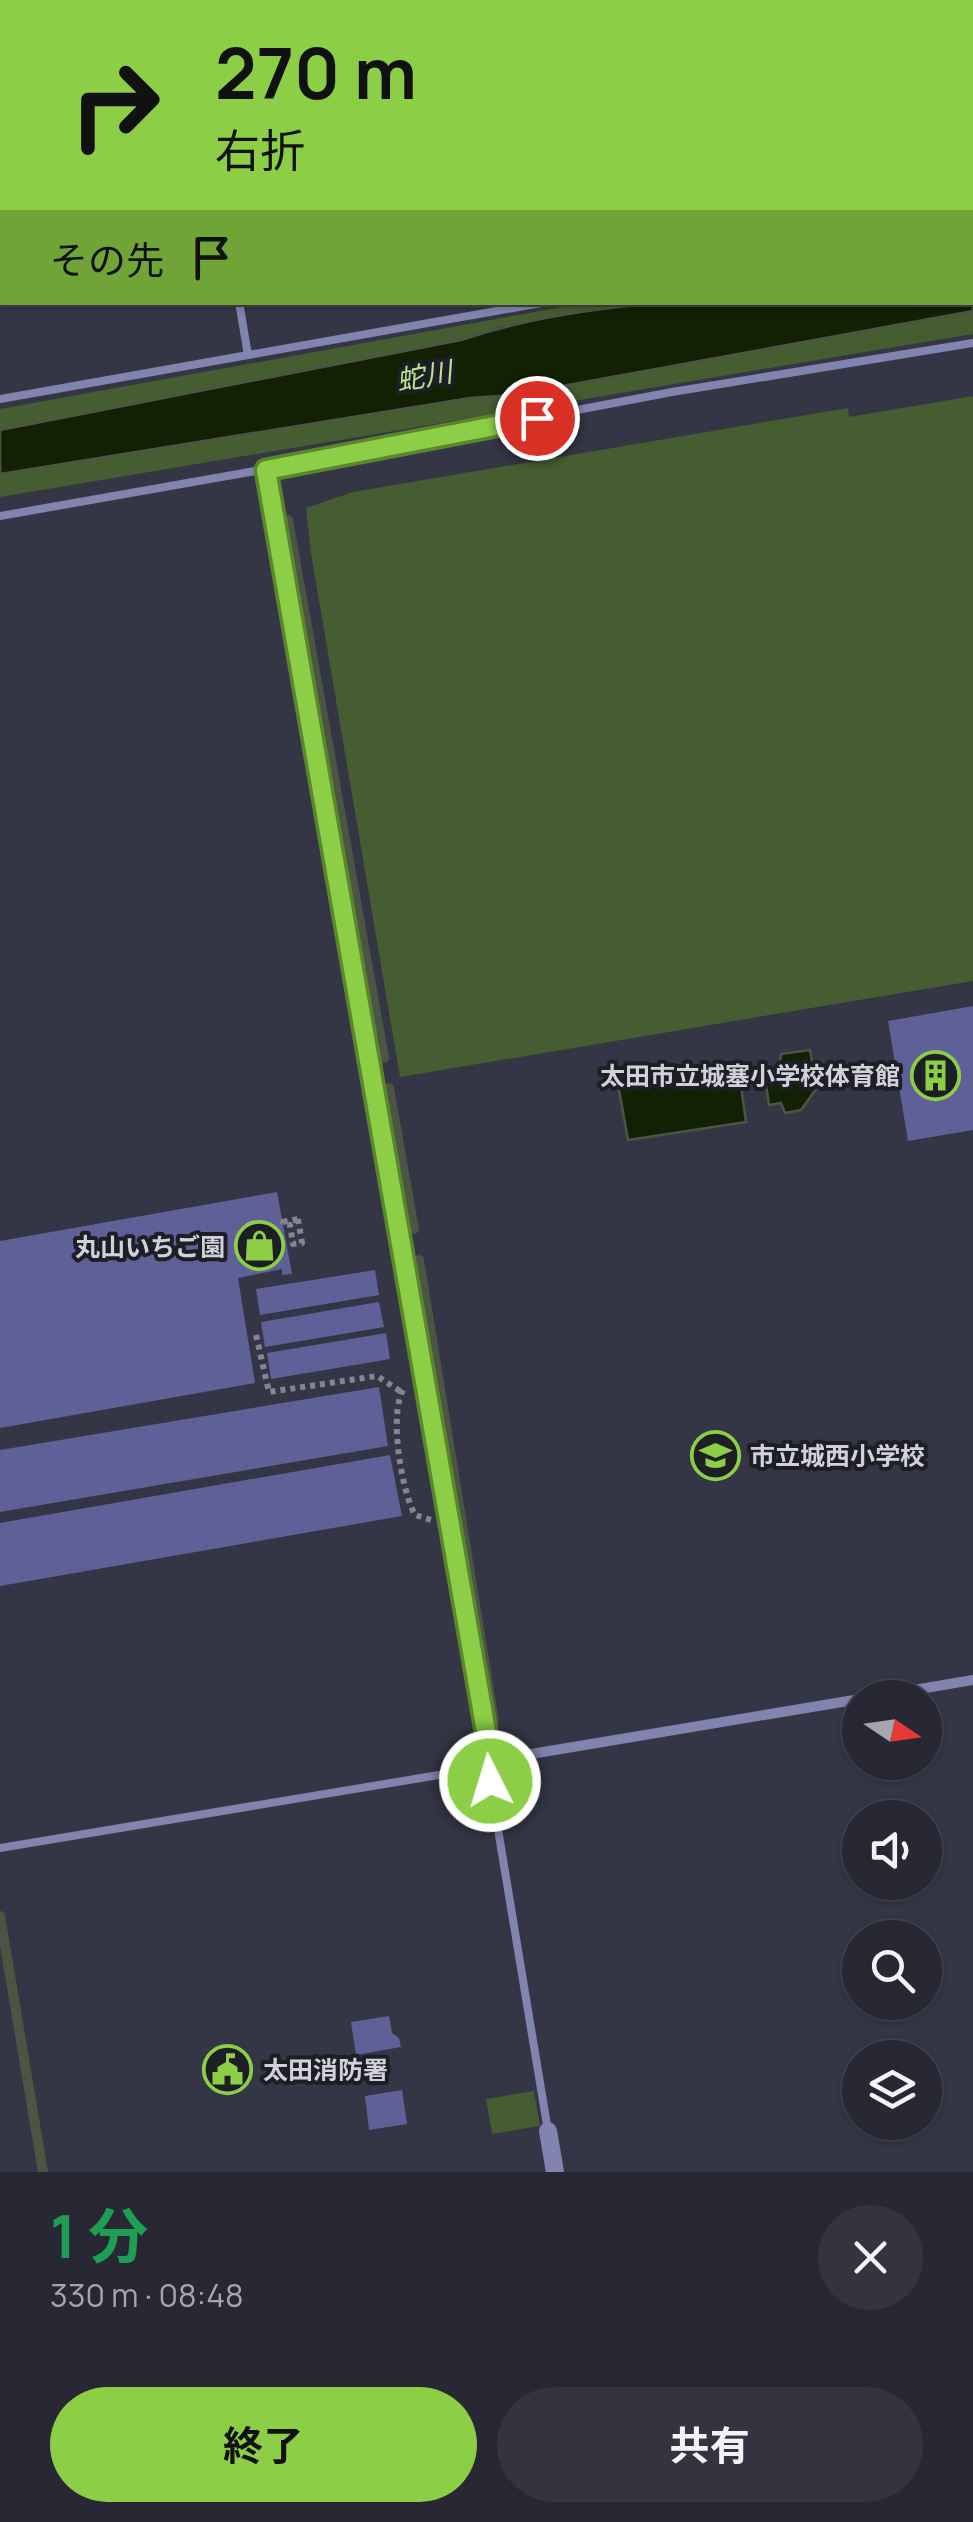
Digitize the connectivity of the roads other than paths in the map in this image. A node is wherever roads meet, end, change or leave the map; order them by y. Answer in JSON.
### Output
{"nodes":[{"id":1,"x":239,"y":305,"type":"edge"},
{"id":2,"x":530,"y":305,"type":"edge"},
{"id":3,"x":973,"y":342,"type":"edge"},
{"id":4,"x":248,"y":354,"type":"junction"},
{"id":5,"x":0,"y":400,"type":"edge"},
{"id":6,"x":266,"y":470,"type":"junction"},
{"id":7,"x":0,"y":516,"type":"edge"},
{"id":8,"x":973,"y":1680,"type":"edge"},
{"id":9,"x":942,"y":1685,"type":"edge"},
{"id":10,"x":842,"y":1702,"type":"edge"},
{"id":11,"x":489,"y":1761,"type":"junction"},
{"id":12,"x":0,"y":1848,"type":"edge"},
{"id":13,"x":548,"y":2132,"type":"joint"},
{"id":14,"x":551,"y":2172,"type":"edge"}],
"edges":[{"from":1,"to":4,"type":"lane"},
{"from":2,"to":4,"type":"lane"},
{"from":3,"to":6,"type":"lane"},
{"from":4,"to":5,"type":"lane"},
{"from":6,"to":7,"type":"lane"},
{"from":6,"to":11,"type":"lane"},
{"from":8,"to":9,"type":"street"},
{"from":10,"to":11,"type":"street"},
{"from":11,"to":12,"type":"lane"},
{"from":11,"to":13,"type":"lane"},
{"from":13,"to":14,"type":"street"}]}
